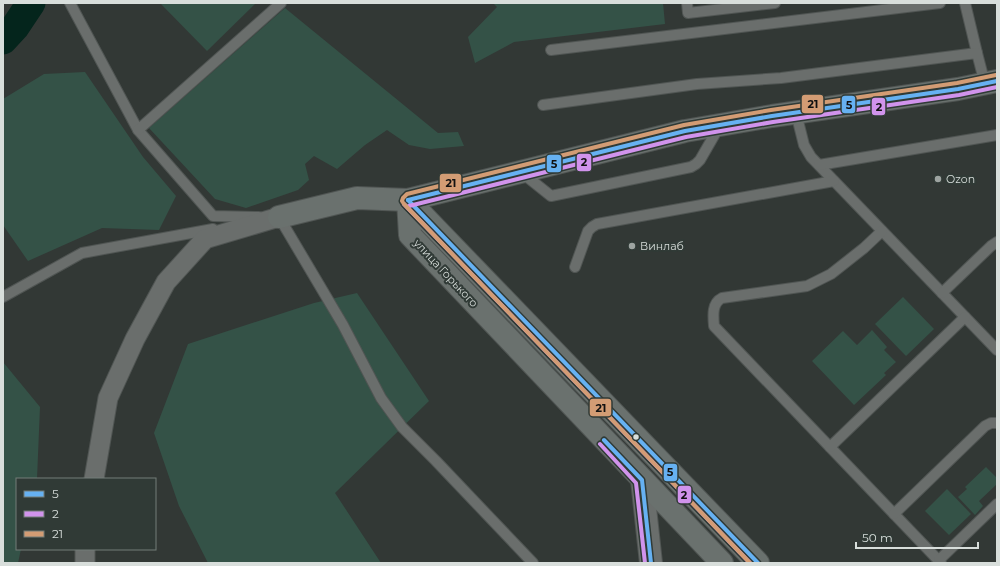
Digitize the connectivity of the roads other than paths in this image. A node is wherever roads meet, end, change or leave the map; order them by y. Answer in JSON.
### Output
{"nodes":[{"id":1,"x":70,"y":3,"type":"edge"},
{"id":2,"x":281,"y":3,"type":"edge"},
{"id":3,"x":687,"y":3,"type":"edge"},
{"id":4,"x":775,"y":3,"type":"edge"},
{"id":5,"x":940,"y":3,"type":"edge"},
{"id":6,"x":965,"y":3,"type":"edge"},
{"id":7,"x":551,"y":50,"type":"dead end"},
{"id":8,"x":977,"y":53,"type":"junction"},
{"id":9,"x":991,"y":82,"type":"edge"},
{"id":10,"x":543,"y":105,"type":"dead end"},
{"id":11,"x":796,"y":113,"type":"junction"},
{"id":12,"x":720,"y":125,"type":"junction"},
{"id":13,"x":138,"y":130,"type":"junction"},
{"id":14,"x":997,"y":135,"type":"edge"},
{"id":15,"x":819,"y":165,"type":"junction"},
{"id":16,"x":521,"y":172,"type":"junction"},
{"id":17,"x":834,"y":181,"type":"junction"},
{"id":18,"x":408,"y":200,"type":"junction"},
{"id":19,"x":280,"y":218,"type":"junction"},
{"id":20,"x":882,"y":231,"type":"junction"},
{"id":21,"x":997,"y":242,"type":"edge"},
{"id":22,"x":575,"y":267,"type":"dead end"},
{"id":23,"x":942,"y":293,"type":"junction"},
{"id":24,"x":3,"y":297,"type":"edge"},
{"id":25,"x":965,"y":317,"type":"junction"},
{"id":26,"x":997,"y":350,"type":"edge"},
{"id":27,"x":997,"y":422,"type":"edge"},
{"id":28,"x":830,"y":447,"type":"junction"},
{"id":29,"x":94,"y":478,"type":"edge"},
{"id":30,"x":642,"y":480,"type":"junction"},
{"id":31,"x":997,"y":504,"type":"edge"},
{"id":32,"x":894,"y":514,"type":"junction"},
{"id":33,"x":85,"y":550,"type":"edge"},
{"id":34,"x":940,"y":562,"type":"edge"},
{"id":35,"x":85,"y":563,"type":"edge"},
{"id":36,"x":533,"y":563,"type":"edge"},
{"id":37,"x":651,"y":563,"type":"edge"},
{"id":38,"x":722,"y":563,"type":"edge"},
{"id":39,"x":758,"y":563,"type":"edge"}],
"edges":[{"from":1,"to":13,"type":"lane"},
{"from":2,"to":13,"type":"lane"},
{"from":3,"to":4,"type":"lane"},
{"from":5,"to":7,"type":"lane"},
{"from":6,"to":8,"type":"lane"},
{"from":8,"to":9,"type":"lane"},
{"from":8,"to":10,"type":"lane"},
{"from":9,"to":11,"type":"main road"},
{"from":11,"to":12,"type":"main road"},
{"from":11,"to":15,"type":"lane"},
{"from":12,"to":16,"type":"main road"},
{"from":12,"to":16,"type":"lane"},
{"from":13,"to":19,"type":"lane"},
{"from":14,"to":15,"type":"lane"},
{"from":15,"to":17,"type":"lane"},
{"from":16,"to":18,"type":"main road"},
{"from":17,"to":20,"type":"lane"},
{"from":17,"to":22,"type":"lane"},
{"from":18,"to":19,"type":"main road"},
{"from":18,"to":30,"type":"main road","name":"улица Горького"},
{"from":18,"to":39,"type":"main road","name":"улица Горького"},
{"from":19,"to":24,"type":"lane"},
{"from":19,"to":29,"type":"street"},
{"from":19,"to":36,"type":"lane"},
{"from":20,"to":23,"type":"lane"},
{"from":20,"to":28,"type":"lane"},
{"from":21,"to":23,"type":"lane"},
{"from":23,"to":25,"type":"lane"},
{"from":25,"to":26,"type":"lane"},
{"from":25,"to":28,"type":"lane"},
{"from":27,"to":32,"type":"lane"},
{"from":28,"to":32,"type":"lane"},
{"from":30,"to":37,"type":"street"},
{"from":30,"to":38,"type":"main road","name":"улица Горького"},
{"from":31,"to":34,"type":"lane"},
{"from":32,"to":34,"type":"lane"},
{"from":33,"to":35,"type":"street"}]}
